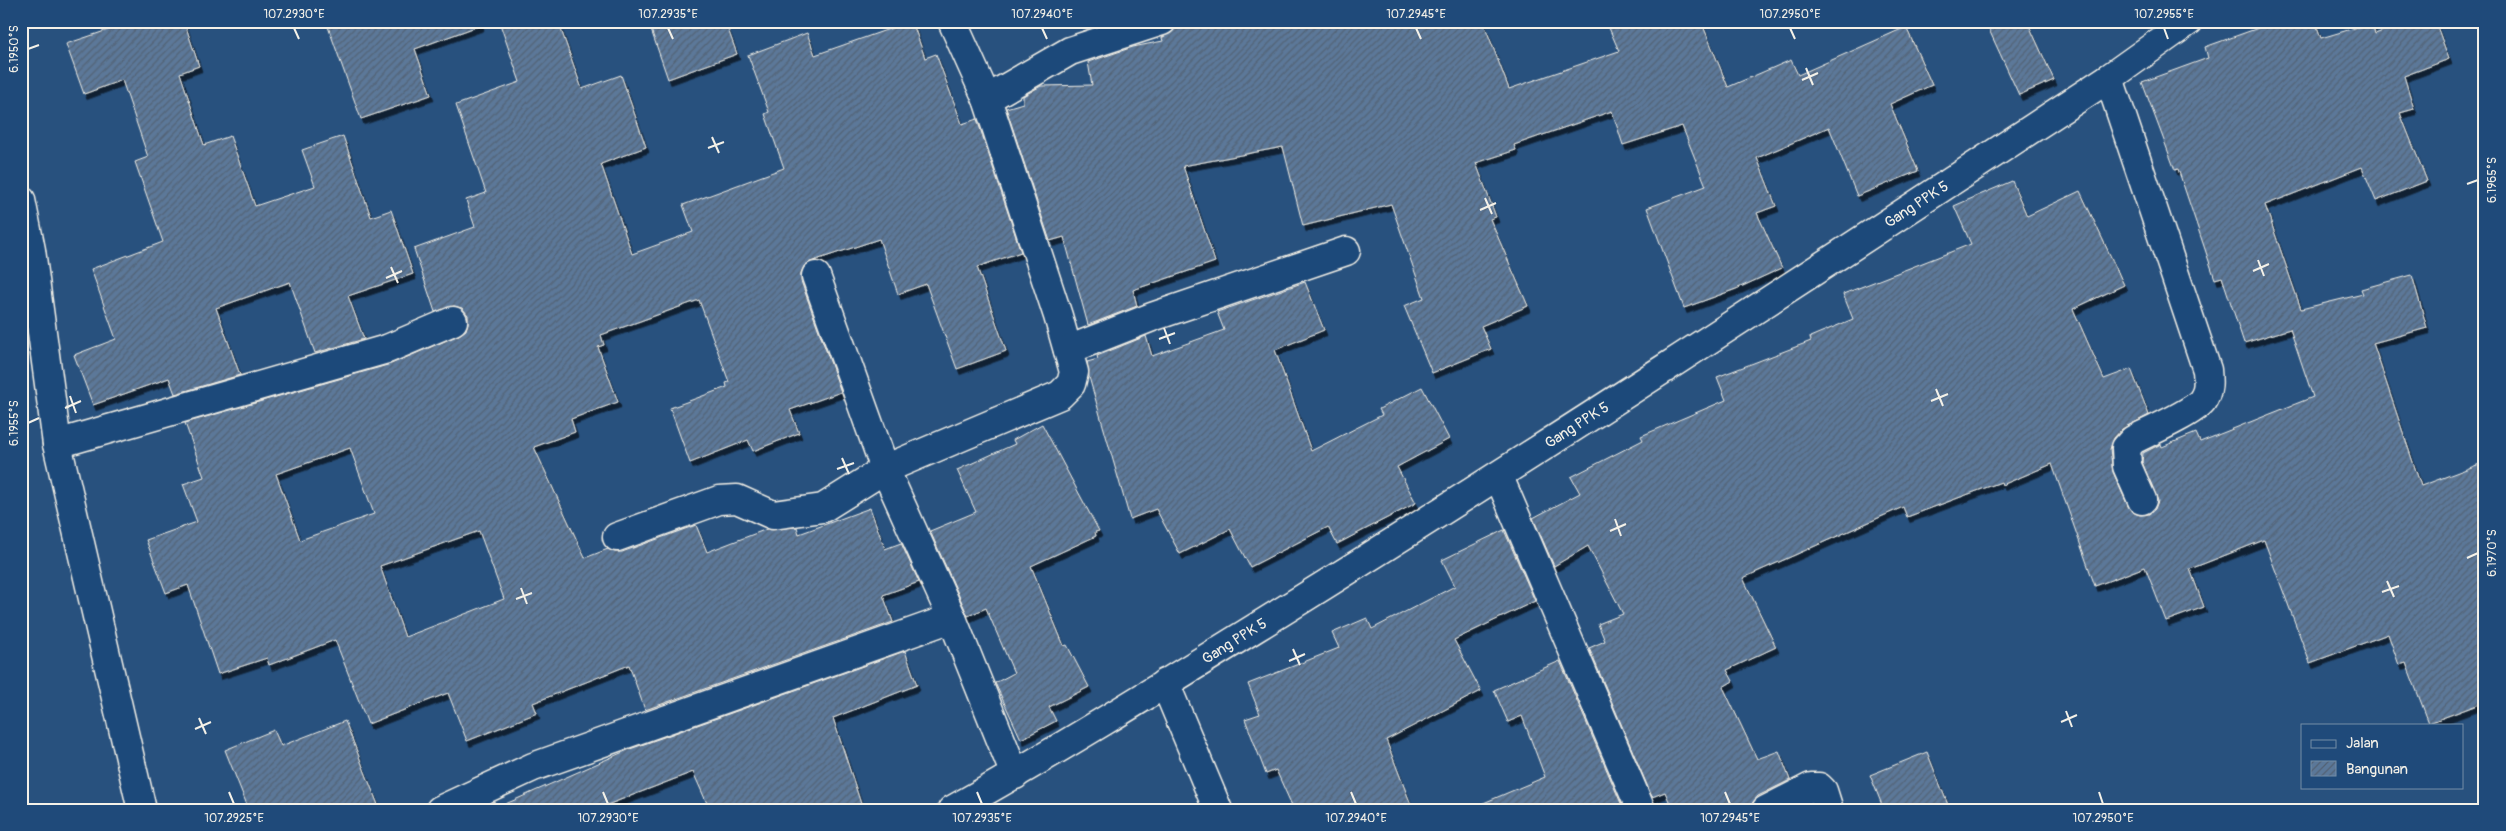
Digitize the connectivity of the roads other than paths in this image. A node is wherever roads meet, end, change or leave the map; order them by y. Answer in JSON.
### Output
{"nodes":[{"id":1,"x":952,"y":21,"type":"edge"},
{"id":2,"x":1162,"y":21,"type":"edge"},
{"id":3,"x":2189,"y":21,"type":"edge"},
{"id":4,"x":2109,"y":78,"type":"junction"},
{"id":5,"x":988,"y":99,"type":"junction"},
{"id":6,"x":21,"y":200,"type":"edge"},
{"id":7,"x":1346,"y":251,"type":"dead end"},
{"id":8,"x":816,"y":276,"type":"dead end"},
{"id":9,"x":453,"y":321,"type":"dead end"},
{"id":10,"x":1068,"y":350,"type":"junction"},
{"id":11,"x":57,"y":444,"type":"junction"},
{"id":12,"x":885,"y":469,"type":"junction"},
{"id":13,"x":1499,"y":477,"type":"junction"},
{"id":14,"x":2142,"y":500,"type":"dead end"},
{"id":15,"x":617,"y":537,"type":"dead end"},
{"id":16,"x":952,"y":618,"type":"junction"},
{"id":17,"x":1165,"y":684,"type":"junction"},
{"id":18,"x":1015,"y":775,"type":"junction"},
{"id":19,"x":142,"y":810,"type":"edge"},
{"id":20,"x":440,"y":810,"type":"edge"},
{"id":21,"x":952,"y":810,"type":"edge"},
{"id":22,"x":1218,"y":810,"type":"edge"},
{"id":23,"x":1641,"y":810,"type":"edge"},
{"id":24,"x":1766,"y":810,"type":"edge"},
{"id":25,"x":1829,"y":810,"type":"edge"}],
"edges":[{"from":1,"to":5,"type":"street"},
{"from":2,"to":5,"type":"street"},
{"from":3,"to":4,"type":"street","name":"Gang PPK 5"},
{"from":4,"to":13,"type":"street","name":"Gang PPK 5"},
{"from":4,"to":14,"type":"street"},
{"from":5,"to":10,"type":"street"},
{"from":6,"to":11,"type":"street"},
{"from":7,"to":10,"type":"street"},
{"from":8,"to":12,"type":"street"},
{"from":9,"to":11,"type":"street"},
{"from":10,"to":12,"type":"street"},
{"from":11,"to":19,"type":"street"},
{"from":12,"to":15,"type":"street"},
{"from":12,"to":16,"type":"street"},
{"from":13,"to":17,"type":"street","name":"Gang PPK 5"},
{"from":13,"to":23,"type":"street"},
{"from":16,"to":18,"type":"street"},
{"from":16,"to":20,"type":"street"},
{"from":17,"to":18,"type":"street","name":"Gang PPK 5"},
{"from":17,"to":22,"type":"street"},
{"from":18,"to":21,"type":"street","name":"Gang PPK 5"},
{"from":24,"to":25,"type":"street"}]}
